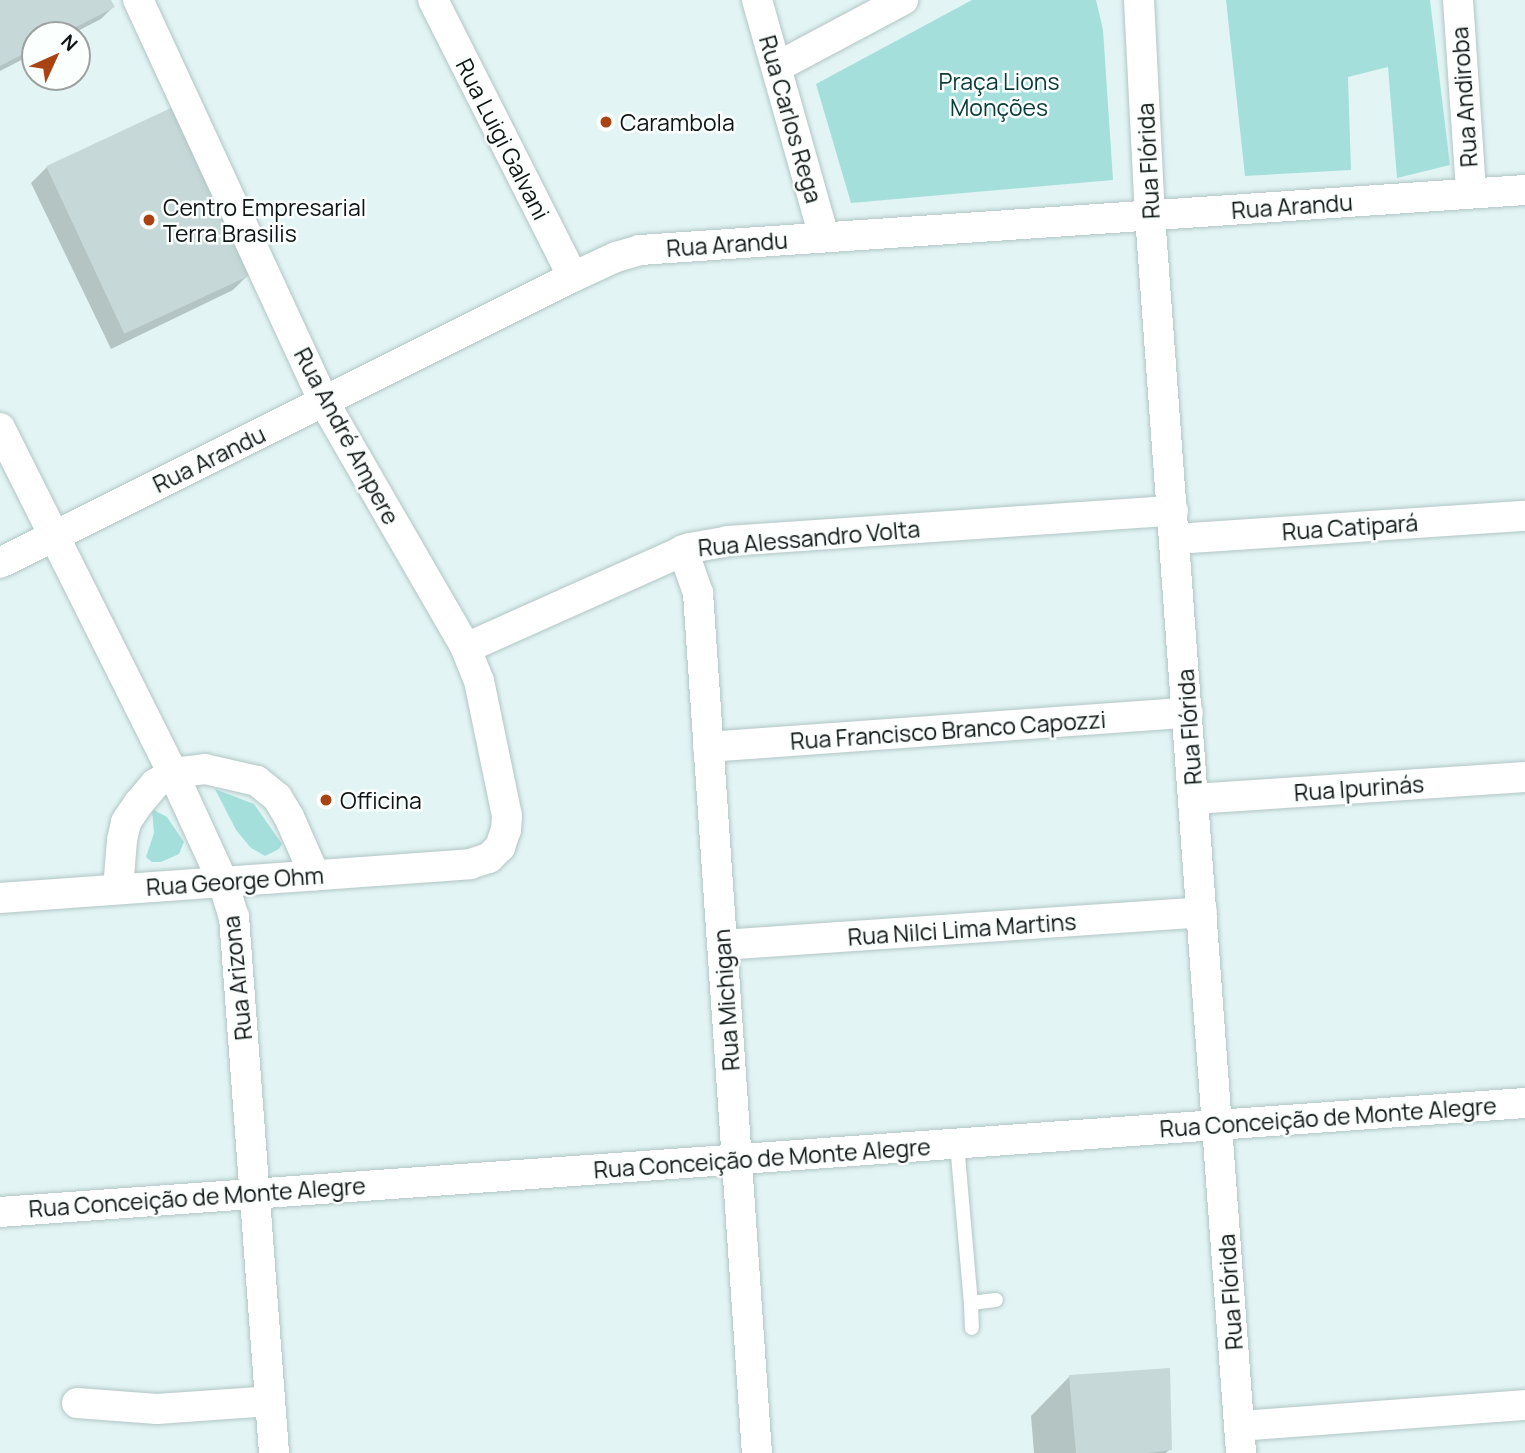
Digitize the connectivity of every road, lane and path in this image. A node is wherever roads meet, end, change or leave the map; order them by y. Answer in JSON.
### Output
{"nodes":[{"id":1,"x":138,"y":0,"type":"edge"},
{"id":2,"x":433,"y":0,"type":"edge"},
{"id":3,"x":757,"y":0,"type":"edge"},
{"id":4,"x":902,"y":0,"type":"edge"},
{"id":5,"x":1139,"y":0,"type":"edge"},
{"id":6,"x":1458,"y":0,"type":"edge"},
{"id":7,"x":777,"y":67,"type":"junction"},
{"id":8,"x":1525,"y":190,"type":"edge"},
{"id":9,"x":1471,"y":193,"type":"junction"},
{"id":10,"x":1150,"y":216,"type":"junction"},
{"id":11,"x":824,"y":237,"type":"junction"},
{"id":12,"x":573,"y":277,"type":"junction"},
{"id":13,"x":324,"y":402,"type":"junction"},
{"id":14,"x":0,"y":428,"type":"edge"},
{"id":15,"x":1525,"y":516,"type":"edge"},
{"id":16,"x":1174,"y":525,"type":"junction"},
{"id":17,"x":54,"y":536,"type":"junction"},
{"id":18,"x":683,"y":550,"type":"junction"},
{"id":19,"x":0,"y":563,"type":"edge"},
{"id":20,"x":466,"y":648,"type":"junction"},
{"id":21,"x":1188,"y":713,"type":"junction"},
{"id":22,"x":708,"y":747,"type":"junction"},
{"id":23,"x":173,"y":773,"type":"junction"},
{"id":24,"x":1525,"y":777,"type":"edge"},
{"id":25,"x":1194,"y":799,"type":"junction"},
{"id":26,"x":470,"y":864,"type":"joint"},
{"id":27,"x":315,"y":876,"type":"junction"},
{"id":28,"x":223,"y":882,"type":"junction"},
{"id":29,"x":118,"y":889,"type":"junction"},
{"id":30,"x":0,"y":898,"type":"edge"},
{"id":31,"x":1202,"y":912,"type":"junction"},
{"id":32,"x":722,"y":945,"type":"junction"},
{"id":33,"x":1525,"y":1103,"type":"edge"},
{"id":34,"x":1218,"y":1125,"type":"junction"},
{"id":35,"x":957,"y":1144,"type":"junction"},
{"id":36,"x":738,"y":1161,"type":"junction"},
{"id":37,"x":255,"y":1192,"type":"junction"},
{"id":38,"x":0,"y":1212,"type":"edge"},
{"id":39,"x":996,"y":1300,"type":"dead end"},
{"id":40,"x":971,"y":1303,"type":"junction"},
{"id":41,"x":972,"y":1328,"type":"dead end"},
{"id":42,"x":270,"y":1401,"type":"junction"},
{"id":43,"x":77,"y":1403,"type":"dead end"},
{"id":44,"x":1525,"y":1405,"type":"edge"},
{"id":45,"x":1240,"y":1439,"type":"edge"},
{"id":46,"x":274,"y":1453,"type":"edge"},
{"id":47,"x":757,"y":1453,"type":"edge"}],
"edges":[{"from":1,"to":13,"type":"street","name":"Rua André Ampere"},
{"from":2,"to":12,"type":"street","name":"Rua Luigi Galvani"},
{"from":3,"to":7,"type":"street","name":"Rua Carlos Rega"},
{"from":4,"to":7,"type":"street"},
{"from":5,"to":10,"type":"street","name":"Rua Flórida"},
{"from":6,"to":9,"type":"street","name":"Rua Andiroba"},
{"from":7,"to":11,"type":"street","name":"Rua Carlos Rega"},
{"from":8,"to":9,"type":"street","name":"Rua Arandu"},
{"from":9,"to":10,"type":"street","name":"Rua Arandu"},
{"from":10,"to":11,"type":"street","name":"Rua Arandu"},
{"from":10,"to":16,"type":"street","name":"Rua Flórida"},
{"from":11,"to":12,"type":"street","name":"Rua Arandu"},
{"from":12,"to":13,"type":"street","name":"Rua Arandu"},
{"from":13,"to":17,"type":"street","name":"Rua Arandu"},
{"from":13,"to":20,"type":"street","name":"Rua André Ampere"},
{"from":14,"to":17,"type":"street","name":"Rua Arizona"},
{"from":15,"to":16,"type":"street","name":"Rua Catipará"},
{"from":16,"to":18,"type":"street","name":"Rua Alessandro Volta"},
{"from":16,"to":21,"type":"street","name":"Rua Flórida"},
{"from":17,"to":19,"type":"street","name":"Rua Arandu"},
{"from":17,"to":23,"type":"street","name":"Rua Arizona"},
{"from":18,"to":20,"type":"street","name":"Rua Alessandro Volta"},
{"from":18,"to":22,"type":"street","name":"Rua Michigan"},
{"from":20,"to":26,"type":"street","name":"Rua André Ampere"},
{"from":21,"to":22,"type":"street","name":"Rua Francisco Branco Capozzi"},
{"from":21,"to":25,"type":"street","name":"Rua Flórida"},
{"from":22,"to":32,"type":"street","name":"Rua Michigan"},
{"from":23,"to":27,"type":"street"},
{"from":23,"to":28,"type":"street","name":"Rua Arizona"},
{"from":23,"to":29,"type":"street"},
{"from":24,"to":25,"type":"street","name":"Rua Ipurinás"},
{"from":25,"to":31,"type":"street","name":"Rua Flórida"},
{"from":26,"to":27,"type":"street","name":"Rua George Ohm"},
{"from":27,"to":28,"type":"street","name":"Rua George Ohm"},
{"from":28,"to":29,"type":"street","name":"Rua George Ohm"},
{"from":28,"to":37,"type":"street","name":"Rua Arizona"},
{"from":29,"to":30,"type":"street","name":"Rua George Ohm"},
{"from":31,"to":32,"type":"street","name":"Rua Nilci Lima Martins"},
{"from":31,"to":34,"type":"street","name":"Rua Flórida"},
{"from":32,"to":36,"type":"street","name":"Rua Michigan"},
{"from":33,"to":34,"type":"street","name":"Rua Conceição de Monte Alegre"},
{"from":34,"to":35,"type":"street","name":"Rua Conceição de Monte Alegre"},
{"from":34,"to":45,"type":"street","name":"Rua Flórida"},
{"from":35,"to":36,"type":"street","name":"Rua Conceição de Monte Alegre"},
{"from":35,"to":40,"type":"lane"},
{"from":36,"to":37,"type":"street","name":"Rua Conceição de Monte Alegre"},
{"from":36,"to":47,"type":"street","name":"Rua Michigan"},
{"from":37,"to":38,"type":"street","name":"Rua Conceição de Monte Alegre"},
{"from":37,"to":42,"type":"street","name":"Rua Arizona"},
{"from":39,"to":40,"type":"lane"},
{"from":40,"to":41,"type":"lane"},
{"from":42,"to":43,"type":"street"},
{"from":42,"to":46,"type":"street","name":"Rua Arizona"},
{"from":44,"to":45,"type":"street"}]}
